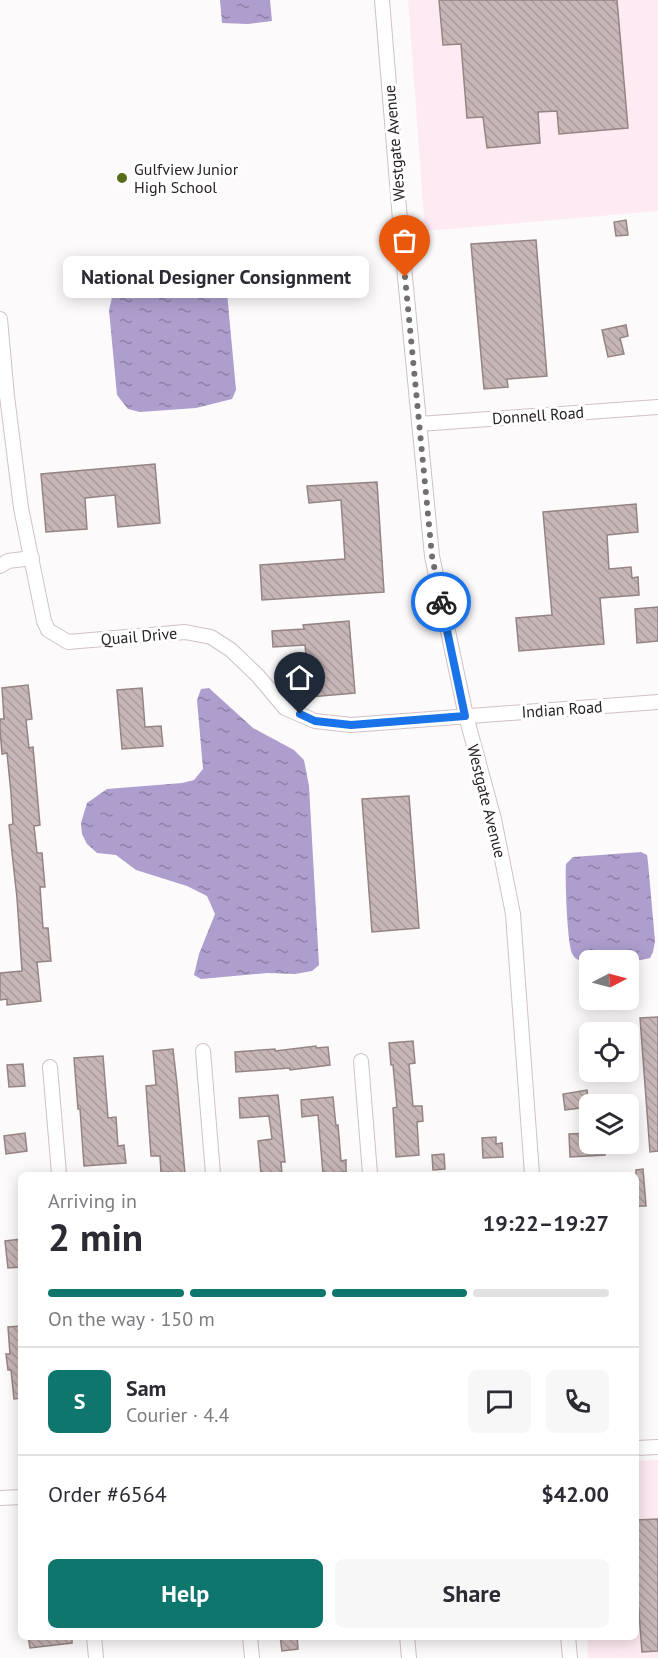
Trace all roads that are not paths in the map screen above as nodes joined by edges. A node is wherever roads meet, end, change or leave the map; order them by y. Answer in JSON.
{"nodes":[{"id":1,"x":382,"y":0,"type":"edge"},
{"id":2,"x":0,"y":318,"type":"edge"},
{"id":3,"x":658,"y":407,"type":"edge"},
{"id":4,"x":419,"y":424,"type":"junction"},
{"id":5,"x":32,"y":558,"type":"junction"},
{"id":6,"x":0,"y":566,"type":"edge"},
{"id":7,"x":658,"y":702,"type":"edge"},
{"id":8,"x":465,"y":716,"type":"junction"},
{"id":9,"x":203,"y":1051,"type":"dead end"},
{"id":10,"x":362,"y":1061,"type":"dead end"},
{"id":11,"x":50,"y":1067,"type":"dead end"},
{"id":12,"x":59,"y":1172,"type":"edge"},
{"id":13,"x":213,"y":1172,"type":"edge"},
{"id":14,"x":370,"y":1172,"type":"edge"},
{"id":15,"x":532,"y":1172,"type":"edge"},
{"id":16,"x":658,"y":1447,"type":"edge"},
{"id":17,"x":639,"y":1448,"type":"edge"},
{"id":18,"x":18,"y":1497,"type":"edge"},
{"id":19,"x":0,"y":1498,"type":"edge"},
{"id":20,"x":94,"y":1640,"type":"edge"},
{"id":21,"x":250,"y":1640,"type":"edge"},
{"id":22,"x":407,"y":1640,"type":"edge"},
{"id":23,"x":568,"y":1640,"type":"edge"},
{"id":24,"x":96,"y":1658,"type":"edge"},
{"id":25,"x":252,"y":1658,"type":"edge"},
{"id":26,"x":409,"y":1658,"type":"edge"},
{"id":27,"x":570,"y":1658,"type":"edge"}],
"edges":[{"from":1,"to":4,"type":"street","name":"Westgate Avenue"},
{"from":2,"to":5,"type":"street"},
{"from":3,"to":4,"type":"street","name":"Donnell Road"},
{"from":4,"to":8,"type":"street","name":"Westgate Avenue"},
{"from":5,"to":6,"type":"street"},
{"from":5,"to":8,"type":"street","name":"Quail Drive"},
{"from":7,"to":8,"type":"street","name":"Indian Road"},
{"from":8,"to":15,"type":"street","name":"Westgate Avenue"},
{"from":9,"to":13,"type":"street"},
{"from":10,"to":14,"type":"street"},
{"from":11,"to":12,"type":"street"},
{"from":16,"to":17,"type":"street"},
{"from":18,"to":19,"type":"street"},
{"from":20,"to":24,"type":"street"},
{"from":21,"to":25,"type":"street"},
{"from":22,"to":26,"type":"street"},
{"from":23,"to":27,"type":"street"}]}
